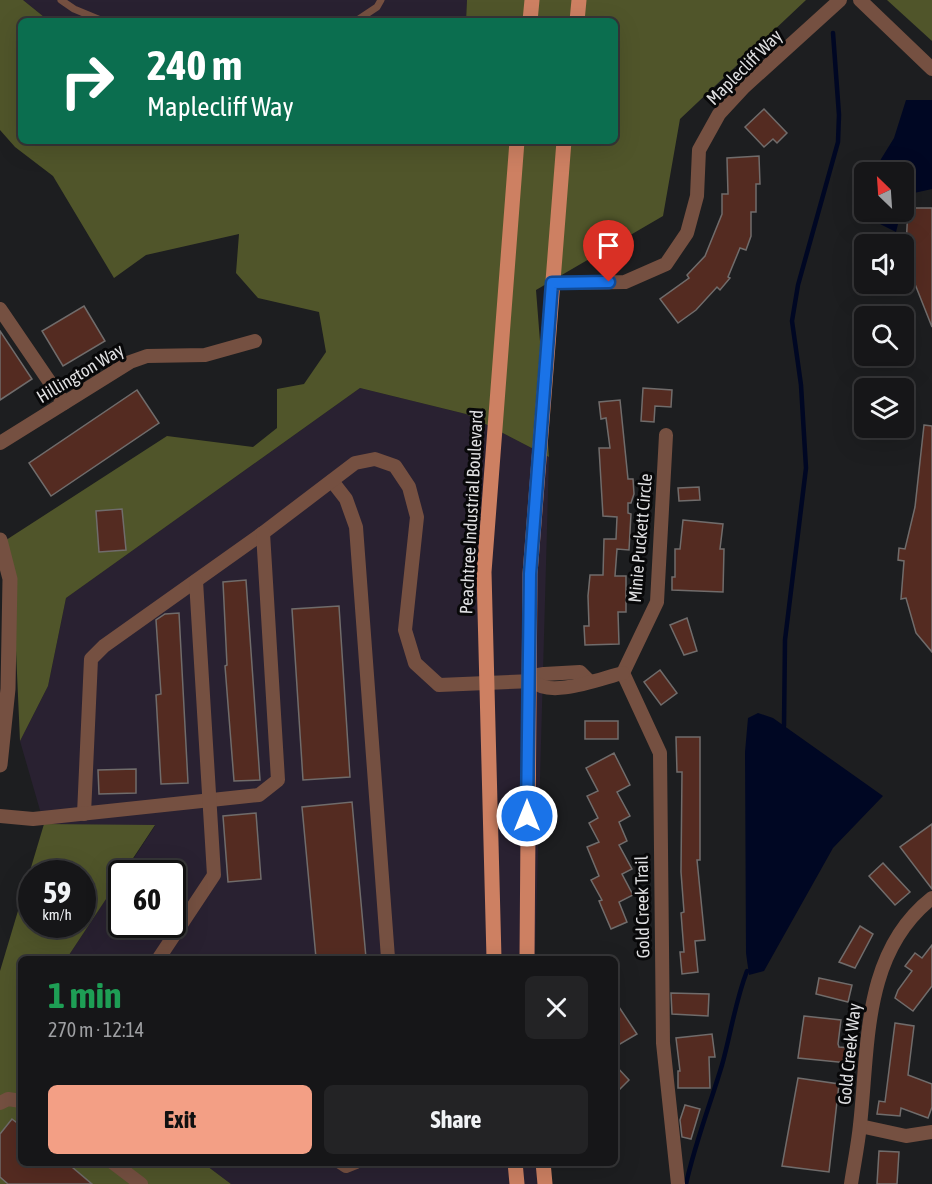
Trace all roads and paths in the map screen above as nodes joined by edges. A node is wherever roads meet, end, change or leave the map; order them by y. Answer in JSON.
{"nodes":[{"id":1,"x":61,"y":0,"type":"edge"},
{"id":2,"x":381,"y":0,"type":"edge"},
{"id":3,"x":532,"y":0,"type":"edge"},
{"id":4,"x":579,"y":0,"type":"edge"},
{"id":5,"x":840,"y":0,"type":"edge"},
{"id":6,"x":860,"y":0,"type":"edge"},
{"id":7,"x":96,"y":18,"type":"edge"},
{"id":8,"x":360,"y":18,"type":"edge"},
{"id":9,"x":530,"y":18,"type":"edge"},
{"id":10,"x":577,"y":18,"type":"edge"},
{"id":11,"x":932,"y":69,"type":"edge"},
{"id":12,"x":517,"y":144,"type":"edge"},
{"id":13,"x":564,"y":144,"type":"edge"},
{"id":14,"x":552,"y":283,"type":"junction"},
{"id":15,"x":0,"y":309,"type":"edge"},
{"id":16,"x":255,"y":341,"type":"dead end"},
{"id":17,"x":64,"y":403,"type":"junction"},
{"id":18,"x":666,"y":435,"type":"dead end"},
{"id":19,"x":0,"y":443,"type":"edge"},
{"id":20,"x":332,"y":481,"type":"junction"},
{"id":21,"x":263,"y":533,"type":"junction"},
{"id":22,"x":0,"y":540,"type":"edge"},
{"id":23,"x":196,"y":581,"type":"junction"},
{"id":24,"x":623,"y":673,"type":"junction"},
{"id":25,"x":531,"y":681,"type":"junction"},
{"id":26,"x":485,"y":683,"type":"junction"},
{"id":27,"x":0,"y":758,"type":"edge"},
{"id":28,"x":210,"y":800,"type":"junction"},
{"id":29,"x":84,"y":814,"type":"junction"},
{"id":30,"x":0,"y":816,"type":"edge"},
{"id":31,"x":932,"y":898,"type":"edge"},
{"id":32,"x":160,"y":956,"type":"edge"},
{"id":33,"x":388,"y":956,"type":"edge"},
{"id":34,"x":494,"y":956,"type":"edge"},
{"id":35,"x":527,"y":956,"type":"edge"},
{"id":36,"x":18,"y":1101,"type":"edge"},
{"id":37,"x":0,"y":1103,"type":"edge"},
{"id":38,"x":860,"y":1126,"type":"junction"},
{"id":39,"x":932,"y":1132,"type":"edge"},
{"id":40,"x":117,"y":1166,"type":"edge"},
{"id":41,"x":515,"y":1166,"type":"edge"},
{"id":42,"x":543,"y":1166,"type":"edge"},
{"id":43,"x":141,"y":1184,"type":"edge"},
{"id":44,"x":517,"y":1184,"type":"edge"},
{"id":45,"x":545,"y":1184,"type":"edge"},
{"id":46,"x":678,"y":1184,"type":"edge"},
{"id":47,"x":851,"y":1184,"type":"edge"}],
"edges":[{"from":1,"to":7,"type":"lane"},
{"from":2,"to":8,"type":"lane"},
{"from":3,"to":9,"type":"main road"},
{"from":4,"to":10,"type":"main road"},
{"from":5,"to":14,"type":"street","name":"Maplecliff Way"},
{"from":6,"to":11,"type":"street"},
{"from":12,"to":26,"type":"main road","name":"Peachtree Industrial Boulevard"},
{"from":13,"to":14,"type":"main road"},
{"from":14,"to":25,"type":"main road"},
{"from":15,"to":17,"type":"street"},
{"from":16,"to":17,"type":"street","name":"Hillington Way"},
{"from":17,"to":19,"type":"street","name":"Hillington Way"},
{"from":18,"to":24,"type":"street","name":"Minie Puckett Circle"},
{"from":20,"to":21,"type":"street"},
{"from":20,"to":26,"type":"street"},
{"from":20,"to":33,"type":"street"},
{"from":21,"to":23,"type":"street"},
{"from":21,"to":28,"type":"street"},
{"from":22,"to":27,"type":"street"},
{"from":23,"to":28,"type":"street"},
{"from":23,"to":29,"type":"street"},
{"from":24,"to":25,"type":"street"},
{"from":24,"to":46,"type":"street","name":"Gold Creek Trail"},
{"from":25,"to":26,"type":"street"},
{"from":25,"to":35,"type":"main road"},
{"from":26,"to":34,"type":"main road","name":"Peachtree Industrial Boulevard"},
{"from":28,"to":29,"type":"street"},
{"from":28,"to":32,"type":"street"},
{"from":29,"to":30,"type":"street"},
{"from":31,"to":38,"type":"street","name":"Gold Creek Way"},
{"from":36,"to":37,"type":"street"},
{"from":38,"to":39,"type":"street","name":"Gold Creek Way"},
{"from":38,"to":47,"type":"street","name":"Gold Creek Way"},
{"from":40,"to":43,"type":"street"},
{"from":41,"to":44,"type":"main road"},
{"from":42,"to":45,"type":"main road"}]}
